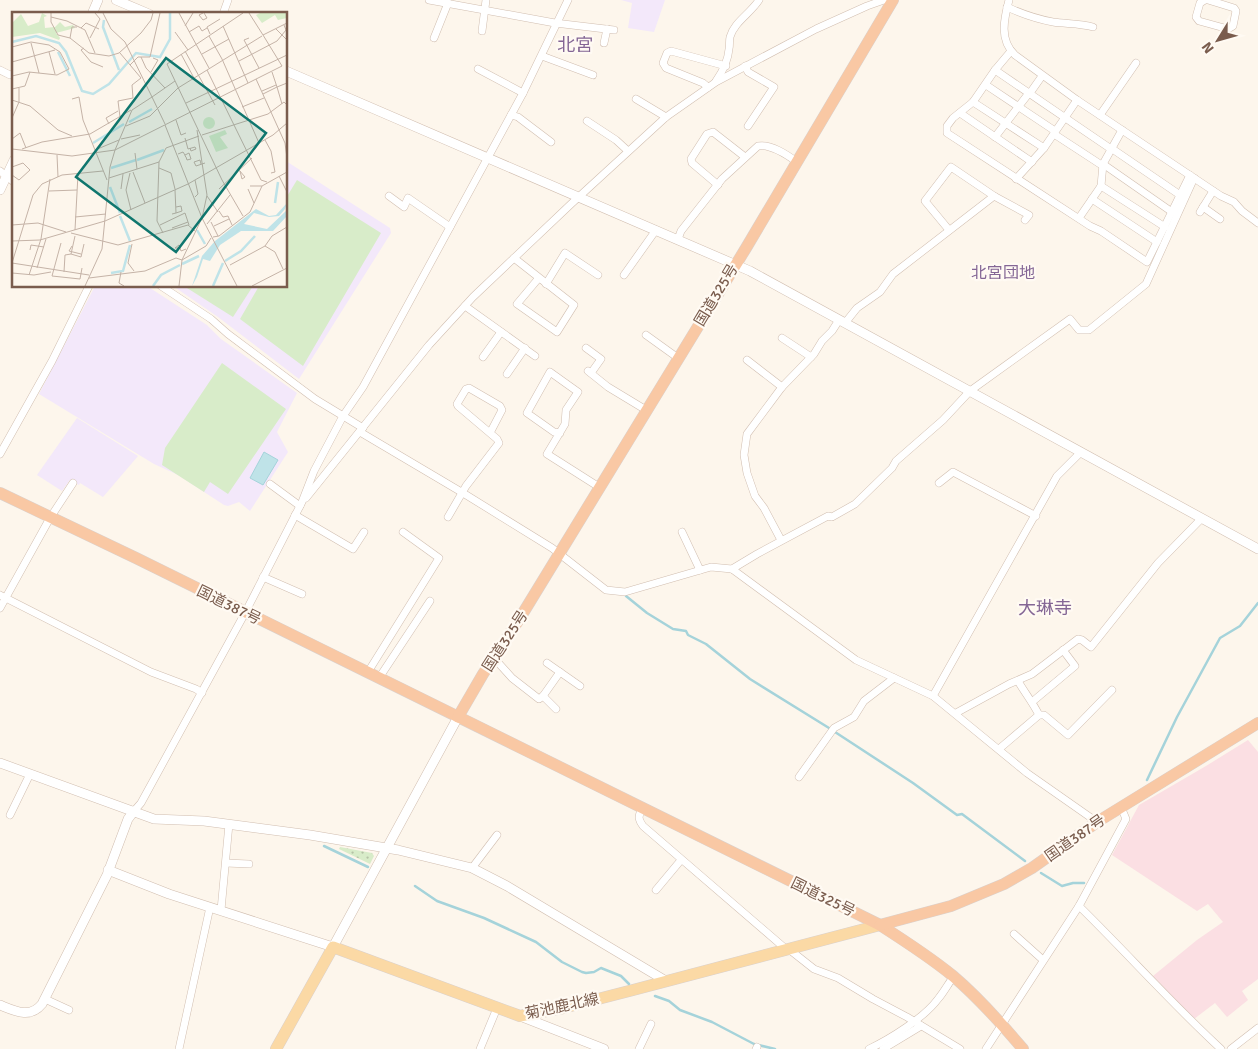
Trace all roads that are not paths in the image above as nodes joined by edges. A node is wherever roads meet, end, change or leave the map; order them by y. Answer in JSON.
{"nodes":[{"id":1,"x":98,"y":0,"type":"edge"},
{"id":2,"x":116,"y":0,"type":"edge"},
{"id":3,"x":228,"y":0,"type":"edge"},
{"id":4,"x":429,"y":0,"type":"edge"},
{"id":5,"x":486,"y":0,"type":"edge"},
{"id":6,"x":568,"y":0,"type":"edge"},
{"id":7,"x":759,"y":0,"type":"edge"},
{"id":8,"x":884,"y":0,"type":"edge"},
{"id":9,"x":893,"y":0,"type":"edge"},
{"id":10,"x":1209,"y":0,"type":"edge"},
{"id":11,"x":444,"y":2,"type":"edge"},
{"id":12,"x":1008,"y":4,"type":"edge"},
{"id":13,"x":485,"y":10,"type":"junction"},
{"id":14,"x":93,"y":12,"type":"edge"},
{"id":15,"x":144,"y":12,"type":"edge"},
{"id":16,"x":224,"y":12,"type":"edge"},
{"id":17,"x":555,"y":23,"type":"junction"},
{"id":18,"x":1093,"y":27,"type":"dead end"},
{"id":19,"x":482,"y":30,"type":"dead end"},
{"id":20,"x":434,"y":38,"type":"dead end"},
{"id":21,"x":604,"y":43,"type":"dead end"},
{"id":22,"x":1011,"y":51,"type":"junction"},
{"id":23,"x":542,"y":56,"type":"junction"},
{"id":24,"x":1136,"y":63,"type":"dead end"},
{"id":25,"x":726,"y":66,"type":"junction"},
{"id":26,"x":745,"y":66,"type":"junction"},
{"id":27,"x":478,"y":69,"type":"dead end"},
{"id":28,"x":0,"y":70,"type":"edge"},
{"id":29,"x":995,"y":70,"type":"junction"},
{"id":30,"x":288,"y":72,"type":"edge"},
{"id":31,"x":12,"y":74,"type":"edge"},
{"id":32,"x":593,"y":76,"type":"dead end"},
{"id":33,"x":1042,"y":76,"type":"junction"},
{"id":34,"x":716,"y":82,"type":"junction"},
{"id":35,"x":986,"y":85,"type":"junction"},
{"id":36,"x":708,"y":88,"type":"junction"},
{"id":37,"x":523,"y":93,"type":"junction"},
{"id":38,"x":1029,"y":93,"type":"junction"},
{"id":39,"x":636,"y":99,"type":"dead end"},
{"id":40,"x":1077,"y":100,"type":"junction"},
{"id":41,"x":973,"y":102,"type":"junction"},
{"id":42,"x":1019,"y":107,"type":"junction"},
{"id":43,"x":960,"y":113,"type":"junction"},
{"id":44,"x":511,"y":115,"type":"junction"},
{"id":45,"x":1100,"y":115,"type":"junction"},
{"id":46,"x":666,"y":117,"type":"junction"},
{"id":47,"x":1064,"y":117,"type":"junction"},
{"id":48,"x":588,"y":121,"type":"dead end"},
{"id":49,"x":1005,"y":123,"type":"junction"},
{"id":50,"x":748,"y":126,"type":"dead end"},
{"id":51,"x":1122,"y":130,"type":"junction"},
{"id":52,"x":1054,"y":133,"type":"junction"},
{"id":53,"x":995,"y":137,"type":"junction"},
{"id":54,"x":551,"y":142,"type":"dead end"},
{"id":55,"x":1044,"y":148,"type":"junction"},
{"id":56,"x":1111,"y":149,"type":"junction"},
{"id":57,"x":628,"y":151,"type":"junction"},
{"id":58,"x":745,"y":157,"type":"junction"},
{"id":59,"x":487,"y":158,"type":"junction"},
{"id":60,"x":797,"y":162,"type":"junction"},
{"id":61,"x":1032,"y":162,"type":"junction"},
{"id":62,"x":12,"y":165,"type":"edge"},
{"id":63,"x":1103,"y":165,"type":"junction"},
{"id":64,"x":1192,"y":176,"type":"junction"},
{"id":65,"x":7,"y":177,"type":"edge"},
{"id":66,"x":1016,"y":179,"type":"junction"},
{"id":67,"x":718,"y":185,"type":"junction"},
{"id":68,"x":1101,"y":186,"type":"junction"},
{"id":69,"x":0,"y":190,"type":"edge"},
{"id":70,"x":1213,"y":191,"type":"junction"},
{"id":71,"x":1180,"y":195,"type":"junction"},
{"id":72,"x":389,"y":196,"type":"dead end"},
{"id":73,"x":994,"y":196,"type":"junction"},
{"id":74,"x":580,"y":197,"type":"junction"},
{"id":75,"x":1092,"y":199,"type":"junction"},
{"id":76,"x":1172,"y":212,"type":"junction"},
{"id":77,"x":1029,"y":215,"type":"dead end"},
{"id":78,"x":1079,"y":218,"type":"junction"},
{"id":79,"x":1220,"y":218,"type":"dead end"},
{"id":80,"x":1258,"y":223,"type":"edge"},
{"id":81,"x":450,"y":227,"type":"junction"},
{"id":82,"x":1165,"y":227,"type":"junction"},
{"id":83,"x":656,"y":230,"type":"junction"},
{"id":84,"x":950,"y":230,"type":"junction"},
{"id":85,"x":678,"y":239,"type":"junction"},
{"id":86,"x":1157,"y":242,"type":"junction"},
{"id":87,"x":514,"y":258,"type":"junction"},
{"id":88,"x":735,"y":264,"type":"junction"},
{"id":89,"x":598,"y":275,"type":"dead end"},
{"id":90,"x":624,"y":275,"type":"dead end"},
{"id":91,"x":538,"y":279,"type":"junction"},
{"id":92,"x":546,"y":284,"type":"junction"},
{"id":93,"x":88,"y":288,"type":"edge"},
{"id":94,"x":164,"y":288,"type":"edge"},
{"id":95,"x":465,"y":306,"type":"junction"},
{"id":96,"x":842,"y":321,"type":"junction"},
{"id":97,"x":501,"y":332,"type":"junction"},
{"id":98,"x":646,"y":335,"type":"dead end"},
{"id":99,"x":782,"y":338,"type":"dead end"},
{"id":100,"x":525,"y":348,"type":"junction"},
{"id":101,"x":586,"y":348,"type":"dead end"},
{"id":102,"x":535,"y":356,"type":"dead end"},
{"id":103,"x":483,"y":357,"type":"dead end"},
{"id":104,"x":810,"y":357,"type":"junction"},
{"id":105,"x":678,"y":358,"type":"junction"},
{"id":106,"x":747,"y":360,"type":"dead end"},
{"id":107,"x":507,"y":374,"type":"dead end"},
{"id":108,"x":782,"y":387,"type":"junction"},
{"id":109,"x":970,"y":391,"type":"junction"},
{"id":110,"x":646,"y":410,"type":"junction"},
{"id":111,"x":343,"y":416,"type":"junction"},
{"id":112,"x":361,"y":430,"type":"junction"},
{"id":113,"x":490,"y":433,"type":"junction"},
{"id":114,"x":560,"y":433,"type":"junction"},
{"id":115,"x":1081,"y":452,"type":"junction"},
{"id":116,"x":0,"y":454,"type":"edge"},
{"id":117,"x":73,"y":483,"type":"dead end"},
{"id":118,"x":939,"y":483,"type":"dead end"},
{"id":119,"x":270,"y":484,"type":"dead end"},
{"id":120,"x":599,"y":487,"type":"junction"},
{"id":121,"x":462,"y":492,"type":"junction"},
{"id":122,"x":0,"y":493,"type":"edge"},
{"id":123,"x":301,"y":504,"type":"junction"},
{"id":124,"x":295,"y":516,"type":"junction"},
{"id":125,"x":1036,"y":516,"type":"junction"},
{"id":126,"x":448,"y":517,"type":"dead end"},
{"id":127,"x":50,"y":518,"type":"junction"},
{"id":128,"x":1202,"y":518,"type":"junction"},
{"id":129,"x":364,"y":532,"type":"dead end"},
{"id":130,"x":403,"y":532,"type":"dead end"},
{"id":131,"x":682,"y":532,"type":"dead end"},
{"id":132,"x":781,"y":540,"type":"junction"},
{"id":133,"x":1258,"y":549,"type":"edge"},
{"id":134,"x":559,"y":553,"type":"junction"},
{"id":135,"x":732,"y":569,"type":"junction"},
{"id":136,"x":700,"y":570,"type":"junction"},
{"id":137,"x":263,"y":577,"type":"junction"},
{"id":138,"x":302,"y":594,"type":"dead end"},
{"id":139,"x":2,"y":596,"type":"edge"},
{"id":140,"x":430,"y":601,"type":"dead end"},
{"id":141,"x":0,"y":608,"type":"edge"},
{"id":142,"x":245,"y":613,"type":"junction"},
{"id":143,"x":1063,"y":650,"type":"junction"},
{"id":144,"x":494,"y":658,"type":"junction"},
{"id":145,"x":547,"y":663,"type":"dead end"},
{"id":146,"x":368,"y":672,"type":"junction"},
{"id":147,"x":560,"y":672,"type":"junction"},
{"id":148,"x":379,"y":678,"type":"junction"},
{"id":149,"x":894,"y":678,"type":"junction"},
{"id":150,"x":1018,"y":681,"type":"junction"},
{"id":151,"x":580,"y":686,"type":"dead end"},
{"id":152,"x":1112,"y":690,"type":"dead end"},
{"id":153,"x":202,"y":693,"type":"junction"},
{"id":154,"x":543,"y":696,"type":"junction"},
{"id":155,"x":933,"y":696,"type":"junction"},
{"id":156,"x":1032,"y":702,"type":"junction"},
{"id":157,"x":556,"y":709,"type":"dead end"},
{"id":158,"x":956,"y":713,"type":"junction"},
{"id":159,"x":1039,"y":715,"type":"junction"},
{"id":160,"x":458,"y":717,"type":"junction"},
{"id":161,"x":1258,"y":723,"type":"edge"},
{"id":162,"x":999,"y":749,"type":"junction"},
{"id":163,"x":0,"y":763,"type":"edge"},
{"id":164,"x":30,"y":774,"type":"junction"},
{"id":165,"x":798,"y":777,"type":"dead end"},
{"id":166,"x":1121,"y":807,"type":"junction"},
{"id":167,"x":642,"y":808,"type":"junction"},
{"id":168,"x":134,"y":811,"type":"junction"},
{"id":169,"x":10,"y":815,"type":"dead end"},
{"id":170,"x":1096,"y":822,"type":"junction"},
{"id":171,"x":229,"y":824,"type":"junction"},
{"id":172,"x":497,"y":835,"type":"dead end"},
{"id":173,"x":387,"y":849,"type":"junction"},
{"id":174,"x":681,"y":860,"type":"junction"},
{"id":175,"x":226,"y":863,"type":"junction"},
{"id":176,"x":249,"y":864,"type":"dead end"},
{"id":177,"x":472,"y":868,"type":"junction"},
{"id":178,"x":108,"y":870,"type":"junction"},
{"id":179,"x":656,"y":890,"type":"dead end"},
{"id":180,"x":1079,"y":906,"type":"junction"},
{"id":181,"x":210,"y":907,"type":"junction"},
{"id":182,"x":221,"y":910,"type":"junction"},
{"id":183,"x":880,"y":925,"type":"junction"},
{"id":184,"x":1014,"y":934,"type":"dead end"},
{"id":185,"x":334,"y":947,"type":"junction"},
{"id":186,"x":788,"y":950,"type":"junction"},
{"id":187,"x":1043,"y":960,"type":"junction"},
{"id":188,"x":954,"y":976,"type":"junction"},
{"id":189,"x":666,"y":981,"type":"junction"},
{"id":190,"x":45,"y":999,"type":"junction"},
{"id":191,"x":0,"y":1005,"type":"edge"},
{"id":192,"x":497,"y":1008,"type":"junction"},
{"id":193,"x":70,"y":1010,"type":"dead end"},
{"id":194,"x":520,"y":1016,"type":"junction"},
{"id":195,"x":914,"y":1021,"type":"junction"},
{"id":196,"x":651,"y":1024,"type":"dead end"},
{"id":197,"x":1002,"y":1024,"type":"junction"},
{"id":198,"x":921,"y":1026,"type":"junction"},
{"id":199,"x":1258,"y":1028,"type":"edge"},
{"id":200,"x":179,"y":1049,"type":"edge"},
{"id":201,"x":276,"y":1049,"type":"edge"},
{"id":202,"x":480,"y":1049,"type":"edge"},
{"id":203,"x":604,"y":1049,"type":"edge"},
{"id":204,"x":639,"y":1049,"type":"edge"},
{"id":205,"x":869,"y":1049,"type":"edge"},
{"id":206,"x":883,"y":1049,"type":"edge"},
{"id":207,"x":960,"y":1049,"type":"edge"},
{"id":208,"x":986,"y":1049,"type":"edge"},
{"id":209,"x":1023,"y":1049,"type":"edge"},
{"id":210,"x":1221,"y":1049,"type":"edge"},
{"id":211,"x":1231,"y":1049,"type":"edge"}],
"edges":[{"from":1,"to":14,"type":"street"},
{"from":2,"to":15,"type":"street"},
{"from":3,"to":16,"type":"street"},
{"from":4,"to":11,"type":"street"},
{"from":5,"to":13,"type":"street"},
{"from":6,"to":17,"type":"street"},
{"from":7,"to":25,"type":"street"},
{"from":8,"to":26,"type":"street"},
{"from":9,"to":60,"type":"highway","name":"国道325号"},
{"from":10,"to":10,"type":"street"},
{"from":11,"to":13,"type":"street"},
{"from":11,"to":20,"type":"street"},
{"from":12,"to":18,"type":"street"},
{"from":12,"to":22,"type":"street"},
{"from":13,"to":17,"type":"street"},
{"from":13,"to":19,"type":"street"},
{"from":17,"to":21,"type":"street"},
{"from":17,"to":23,"type":"street"},
{"from":22,"to":29,"type":"street"},
{"from":22,"to":33,"type":"street"},
{"from":23,"to":32,"type":"street"},
{"from":23,"to":37,"type":"street"},
{"from":24,"to":45,"type":"street"},
{"from":25,"to":34,"type":"street"},
{"from":25,"to":36,"type":"street"},
{"from":26,"to":34,"type":"street"},
{"from":26,"to":50,"type":"street"},
{"from":27,"to":37,"type":"street"},
{"from":28,"to":31,"type":"street"},
{"from":29,"to":35,"type":"street"},
{"from":29,"to":38,"type":"street"},
{"from":30,"to":59,"type":"street"},
{"from":33,"to":38,"type":"street"},
{"from":33,"to":40,"type":"street"},
{"from":34,"to":36,"type":"street"},
{"from":35,"to":41,"type":"street"},
{"from":35,"to":42,"type":"street"},
{"from":36,"to":46,"type":"street"},
{"from":37,"to":44,"type":"street"},
{"from":38,"to":42,"type":"street"},
{"from":38,"to":47,"type":"street"},
{"from":39,"to":46,"type":"street"},
{"from":40,"to":45,"type":"street"},
{"from":40,"to":47,"type":"street"},
{"from":41,"to":43,"type":"street"},
{"from":41,"to":49,"type":"street"},
{"from":42,"to":49,"type":"street"},
{"from":42,"to":52,"type":"street"},
{"from":43,"to":53,"type":"street"},
{"from":43,"to":66,"type":"street"},
{"from":44,"to":54,"type":"street"},
{"from":44,"to":59,"type":"street"},
{"from":45,"to":51,"type":"street"},
{"from":46,"to":57,"type":"street"},
{"from":47,"to":52,"type":"street"},
{"from":47,"to":56,"type":"street"},
{"from":48,"to":57,"type":"street"},
{"from":49,"to":53,"type":"street"},
{"from":49,"to":55,"type":"street"},
{"from":51,"to":56,"type":"street"},
{"from":51,"to":64,"type":"street"},
{"from":52,"to":55,"type":"street"},
{"from":52,"to":63,"type":"street"},
{"from":53,"to":61,"type":"street"},
{"from":55,"to":61,"type":"street"},
{"from":56,"to":63,"type":"street"},
{"from":56,"to":71,"type":"street"},
{"from":57,"to":74,"type":"street"},
{"from":58,"to":60,"type":"street"},
{"from":58,"to":67,"type":"street"},
{"from":58,"to":67,"type":"street"},
{"from":59,"to":74,"type":"street"},
{"from":59,"to":81,"type":"street"},
{"from":60,"to":88,"type":"highway","name":"国道325号"},
{"from":61,"to":66,"type":"street"},
{"from":62,"to":65,"type":"street"},
{"from":63,"to":68,"type":"street"},
{"from":63,"to":76,"type":"street"},
{"from":64,"to":70,"type":"street"},
{"from":64,"to":71,"type":"street"},
{"from":64,"to":109,"type":"street"},
{"from":65,"to":69,"type":"street"},
{"from":66,"to":78,"type":"street"},
{"from":67,"to":85,"type":"street"},
{"from":68,"to":75,"type":"street"},
{"from":68,"to":82,"type":"street"},
{"from":70,"to":79,"type":"street"},
{"from":70,"to":80,"type":"street"},
{"from":71,"to":76,"type":"street"},
{"from":72,"to":81,"type":"street"},
{"from":73,"to":77,"type":"street"},
{"from":73,"to":84,"type":"street"},
{"from":73,"to":84,"type":"street"},
{"from":74,"to":83,"type":"street"},
{"from":74,"to":87,"type":"street"},
{"from":75,"to":78,"type":"street"},
{"from":75,"to":86,"type":"street"},
{"from":76,"to":82,"type":"street"},
{"from":78,"to":86,"type":"street"},
{"from":81,"to":111,"type":"street"},
{"from":82,"to":86,"type":"street"},
{"from":83,"to":85,"type":"street"},
{"from":83,"to":90,"type":"street"},
{"from":84,"to":96,"type":"street"},
{"from":85,"to":88,"type":"street"},
{"from":87,"to":91,"type":"street"},
{"from":87,"to":95,"type":"street"},
{"from":88,"to":96,"type":"street"},
{"from":88,"to":105,"type":"highway","name":"国道325号"},
{"from":89,"to":92,"type":"street"},
{"from":91,"to":92,"type":"street"},
{"from":91,"to":92,"type":"street"},
{"from":93,"to":116,"type":"street"},
{"from":94,"to":111,"type":"street"},
{"from":95,"to":97,"type":"street"},
{"from":95,"to":112,"type":"street"},
{"from":96,"to":104,"type":"street"},
{"from":96,"to":109,"type":"street"},
{"from":97,"to":100,"type":"street"},
{"from":97,"to":103,"type":"street"},
{"from":98,"to":105,"type":"street"},
{"from":99,"to":104,"type":"street"},
{"from":100,"to":102,"type":"street"},
{"from":100,"to":107,"type":"street"},
{"from":101,"to":110,"type":"street"},
{"from":104,"to":108,"type":"street"},
{"from":105,"to":110,"type":"highway","name":"国道325号"},
{"from":106,"to":108,"type":"street"},
{"from":108,"to":132,"type":"street"},
{"from":109,"to":115,"type":"street"},
{"from":109,"to":132,"type":"street"},
{"from":110,"to":120,"type":"highway","name":"国道325号"},
{"from":111,"to":112,"type":"street"},
{"from":111,"to":123,"type":"street"},
{"from":112,"to":121,"type":"street"},
{"from":112,"to":123,"type":"street"},
{"from":113,"to":113,"type":"street"},
{"from":113,"to":121,"type":"street"},
{"from":114,"to":114,"type":"street"},
{"from":114,"to":120,"type":"street"},
{"from":115,"to":125,"type":"street"},
{"from":115,"to":128,"type":"street"},
{"from":117,"to":127,"type":"street"},
{"from":118,"to":125,"type":"street"},
{"from":119,"to":123,"type":"street"},
{"from":120,"to":134,"type":"highway","name":"国道325号"},
{"from":121,"to":126,"type":"street"},
{"from":121,"to":134,"type":"street"},
{"from":122,"to":127,"type":"highway","name":"国道387号"},
{"from":123,"to":124,"type":"street"},
{"from":124,"to":129,"type":"street"},
{"from":124,"to":137,"type":"street"},
{"from":125,"to":155,"type":"street"},
{"from":127,"to":139,"type":"street"},
{"from":127,"to":142,"type":"highway","name":"国道387号"},
{"from":128,"to":133,"type":"street"},
{"from":128,"to":143,"type":"street"},
{"from":130,"to":146,"type":"street"},
{"from":131,"to":136,"type":"street"},
{"from":132,"to":135,"type":"street"},
{"from":134,"to":136,"type":"street"},
{"from":134,"to":144,"type":"highway","name":"国道325号"},
{"from":135,"to":136,"type":"street"},
{"from":135,"to":149,"type":"street"},
{"from":137,"to":138,"type":"street"},
{"from":137,"to":142,"type":"street"},
{"from":139,"to":141,"type":"street"},
{"from":139,"to":153,"type":"street"},
{"from":140,"to":148,"type":"street"},
{"from":142,"to":146,"type":"highway","name":"国道387号"},
{"from":142,"to":153,"type":"street"},
{"from":143,"to":150,"type":"street"},
{"from":143,"to":156,"type":"street"},
{"from":144,"to":154,"type":"street"},
{"from":144,"to":160,"type":"highway","name":"国道325号"},
{"from":145,"to":147,"type":"street"},
{"from":146,"to":148,"type":"highway","name":"国道387号"},
{"from":147,"to":151,"type":"street"},
{"from":147,"to":154,"type":"street"},
{"from":148,"to":160,"type":"highway","name":"国道387号"},
{"from":149,"to":155,"type":"street"},
{"from":149,"to":165,"type":"street"},
{"from":150,"to":156,"type":"street"},
{"from":150,"to":158,"type":"street"},
{"from":152,"to":159,"type":"street"},
{"from":153,"to":168,"type":"street"},
{"from":154,"to":157,"type":"street"},
{"from":155,"to":158,"type":"street"},
{"from":156,"to":159,"type":"street"},
{"from":158,"to":162,"type":"street"},
{"from":159,"to":162,"type":"street"},
{"from":160,"to":167,"type":"highway","name":"国道325号"},
{"from":160,"to":173,"type":"street"},
{"from":161,"to":166,"type":"highway","name":"国道387号"},
{"from":162,"to":170,"type":"street"},
{"from":163,"to":164,"type":"street"},
{"from":164,"to":168,"type":"street"},
{"from":164,"to":169,"type":"street"},
{"from":166,"to":170,"type":"highway","name":"国道387号"},
{"from":166,"to":180,"type":"street"},
{"from":167,"to":174,"type":"street"},
{"from":167,"to":183,"type":"highway","name":"国道325号"},
{"from":168,"to":171,"type":"street"},
{"from":168,"to":178,"type":"street"},
{"from":170,"to":183,"type":"highway","name":"国道387号"},
{"from":171,"to":173,"type":"street"},
{"from":171,"to":175,"type":"street"},
{"from":172,"to":177,"type":"street"},
{"from":173,"to":177,"type":"street"},
{"from":173,"to":185,"type":"street"},
{"from":174,"to":179,"type":"street"},
{"from":174,"to":186,"type":"street"},
{"from":175,"to":176,"type":"street"},
{"from":175,"to":182,"type":"street"},
{"from":177,"to":189,"type":"street"},
{"from":178,"to":181,"type":"street"},
{"from":178,"to":190,"type":"street"},
{"from":180,"to":187,"type":"street"},
{"from":180,"to":210,"type":"street"},
{"from":181,"to":182,"type":"street"},
{"from":181,"to":200,"type":"street"},
{"from":182,"to":185,"type":"street"},
{"from":183,"to":186,"type":"main road","name":"菊池鹿北線"},
{"from":183,"to":188,"type":"highway","name":"国道325号"},
{"from":184,"to":187,"type":"street"},
{"from":185,"to":192,"type":"main road","name":"菊池鹿北線"},
{"from":185,"to":201,"type":"main road"},
{"from":186,"to":189,"type":"main road","name":"菊池鹿北線"},
{"from":186,"to":195,"type":"street"},
{"from":187,"to":197,"type":"street"},
{"from":188,"to":195,"type":"street"},
{"from":188,"to":197,"type":"highway","name":"国道325号"},
{"from":189,"to":194,"type":"main road","name":"菊池鹿北線"},
{"from":190,"to":191,"type":"street"},
{"from":190,"to":193,"type":"street"},
{"from":192,"to":194,"type":"main road","name":"菊池鹿北線"},
{"from":192,"to":202,"type":"street"},
{"from":194,"to":203,"type":"street"},
{"from":195,"to":198,"type":"street"},
{"from":195,"to":205,"type":"street"},
{"from":196,"to":204,"type":"street"},
{"from":197,"to":208,"type":"street"},
{"from":197,"to":209,"type":"highway","name":"国道325号"},
{"from":198,"to":206,"type":"street"},
{"from":198,"to":207,"type":"street"},
{"from":199,"to":211,"type":"street"}]}
